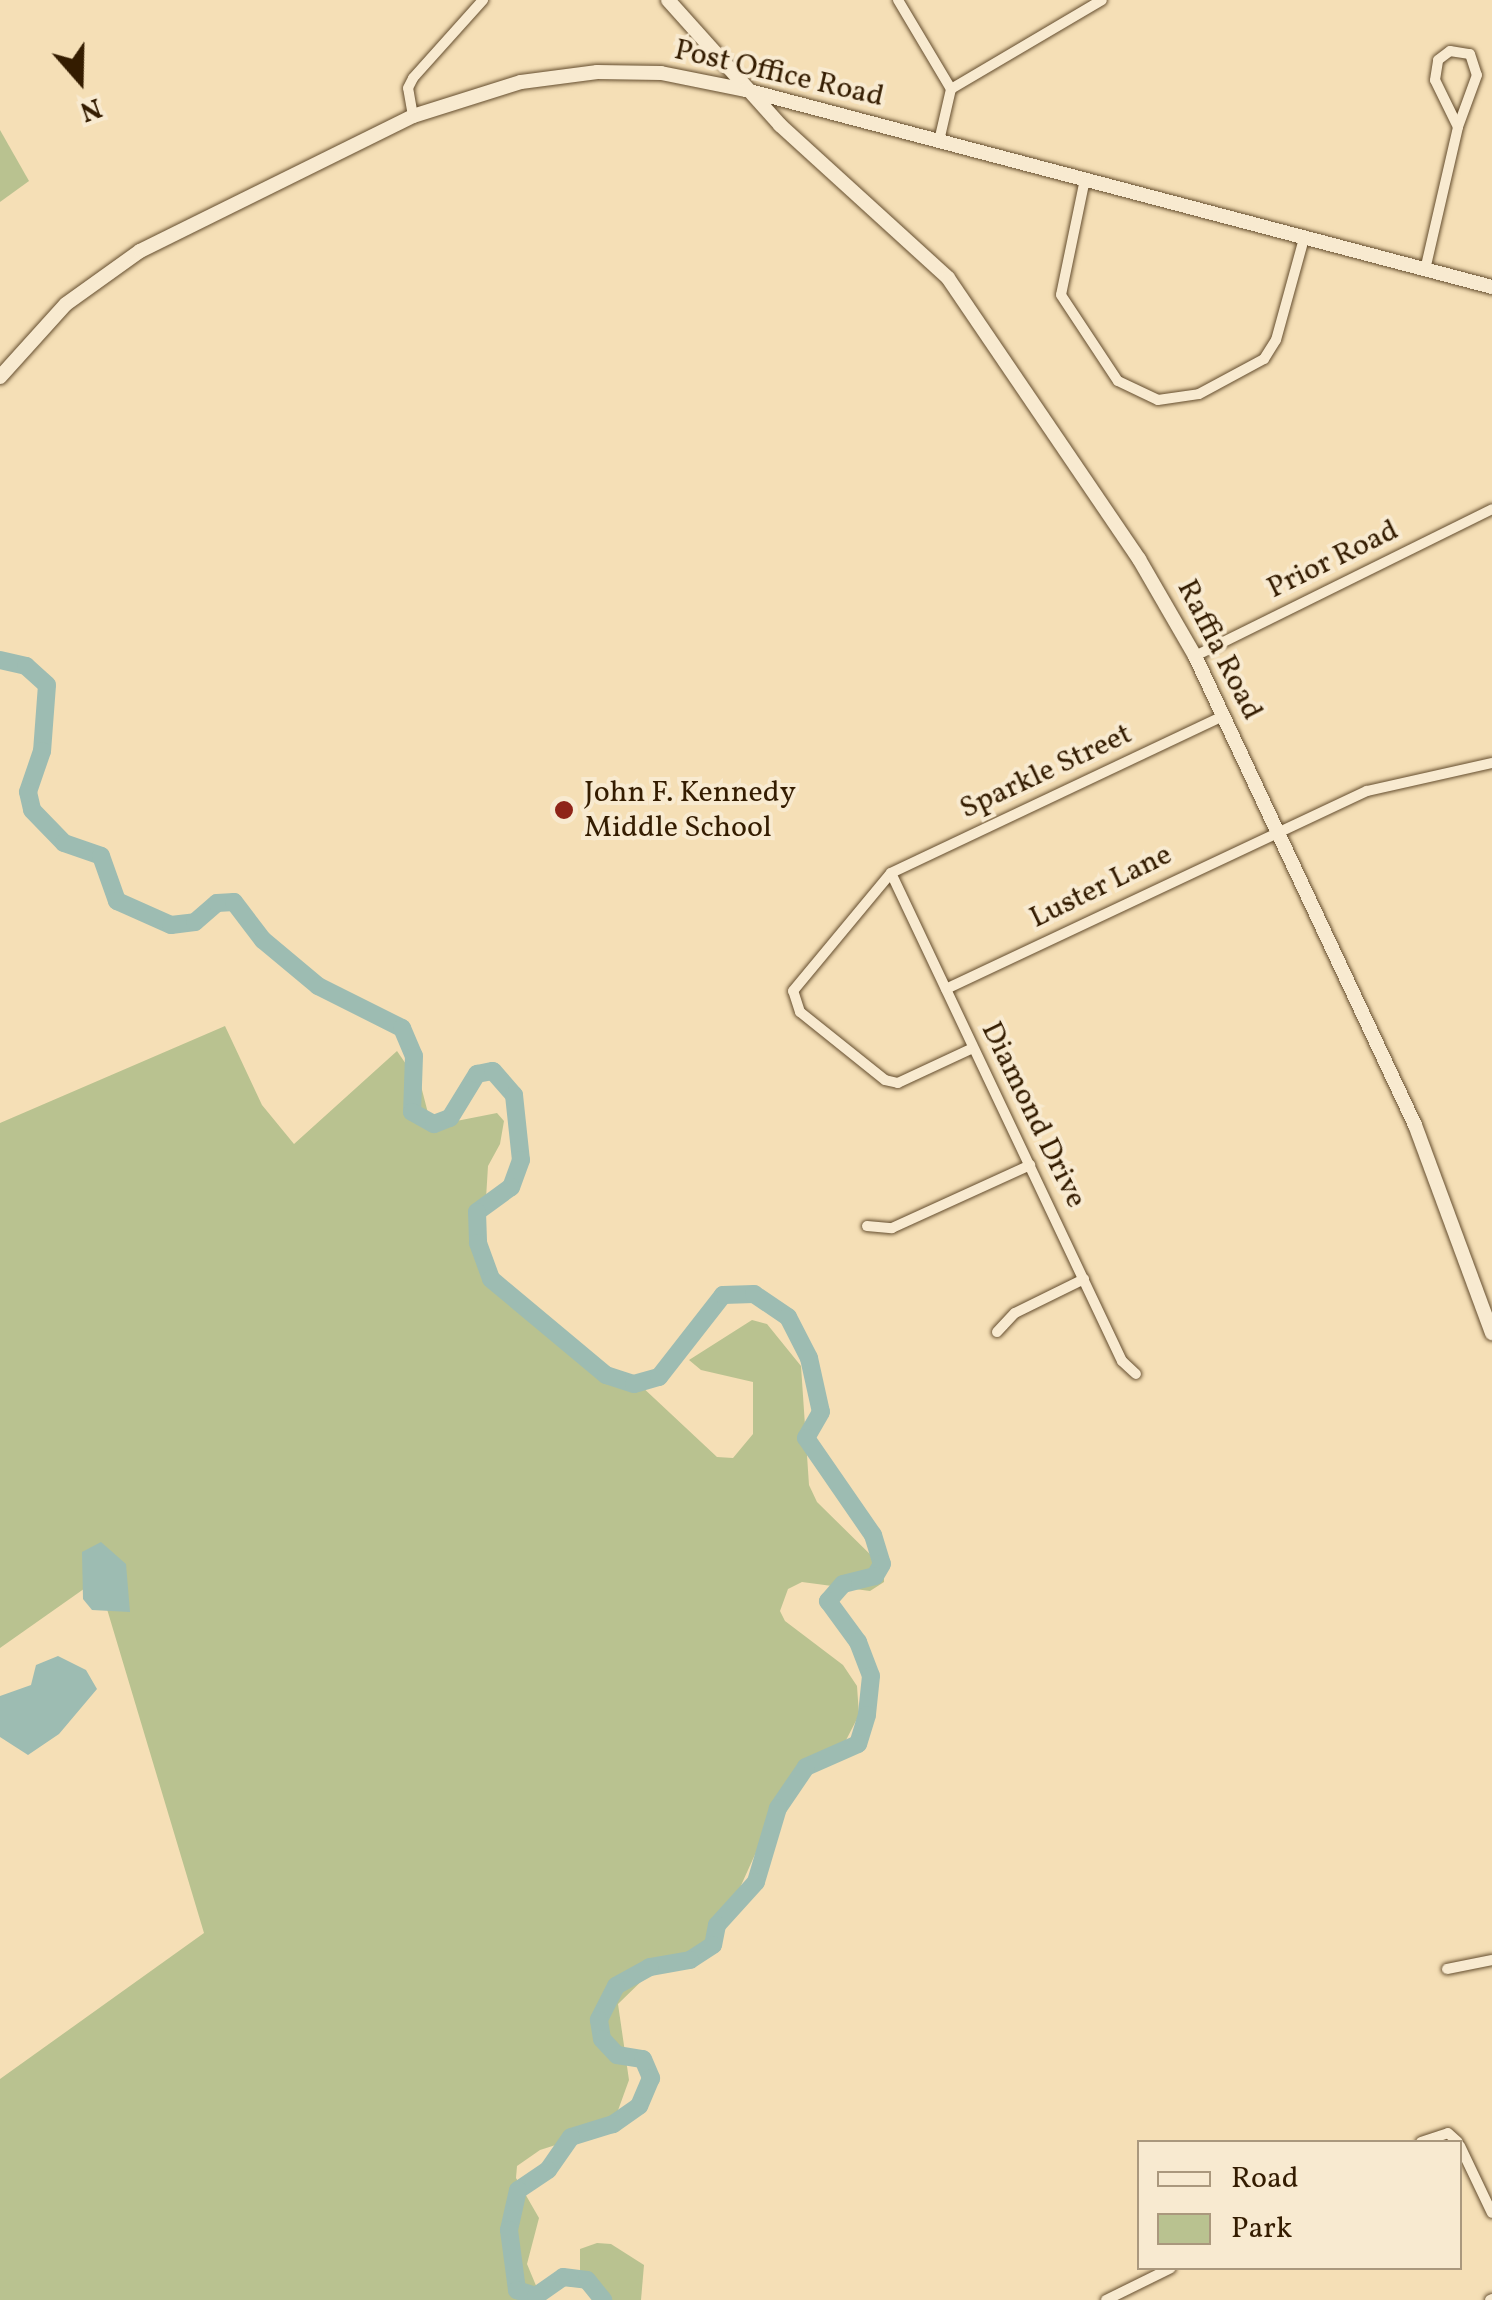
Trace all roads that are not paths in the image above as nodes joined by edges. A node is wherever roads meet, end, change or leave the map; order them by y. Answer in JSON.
{"nodes":[{"id":1,"x":483,"y":0,"type":"edge"},
{"id":2,"x":668,"y":0,"type":"edge"},
{"id":3,"x":898,"y":0,"type":"edge"},
{"id":4,"x":1102,"y":0,"type":"edge"},
{"id":5,"x":951,"y":89,"type":"junction"},
{"id":6,"x":746,"y":90,"type":"junction"},
{"id":7,"x":413,"y":116,"type":"junction"},
{"id":8,"x":1458,"y":127,"type":"junction"},
{"id":9,"x":939,"y":141,"type":"junction"},
{"id":10,"x":1085,"y":180,"type":"junction"},
{"id":11,"x":1304,"y":238,"type":"junction"},
{"id":12,"x":1425,"y":270,"type":"junction"},
{"id":13,"x":1492,"y":287,"type":"edge"},
{"id":14,"x":0,"y":377,"type":"edge"},
{"id":15,"x":1492,"y":508,"type":"edge"},
{"id":16,"x":1195,"y":656,"type":"junction"},
{"id":17,"x":1223,"y":716,"type":"junction"},
{"id":18,"x":1492,"y":763,"type":"edge"},
{"id":19,"x":1278,"y":830,"type":"junction"},
{"id":20,"x":891,"y":873,"type":"junction"},
{"id":21,"x":946,"y":989,"type":"junction"},
{"id":22,"x":973,"y":1048,"type":"junction"},
{"id":23,"x":1030,"y":1164,"type":"junction"},
{"id":24,"x":868,"y":1226,"type":"dead end"},
{"id":25,"x":1084,"y":1280,"type":"junction"},
{"id":26,"x":997,"y":1332,"type":"dead end"},
{"id":27,"x":1492,"y":1334,"type":"edge"},
{"id":28,"x":1136,"y":1374,"type":"dead end"},
{"id":29,"x":1492,"y":1960,"type":"edge"},
{"id":30,"x":1447,"y":1969,"type":"dead end"},
{"id":31,"x":1427,"y":2140,"type":"edge"},
{"id":32,"x":1455,"y":2140,"type":"edge"},
{"id":33,"x":1462,"y":2150,"type":"edge"},
{"id":34,"x":1492,"y":2213,"type":"edge"},
{"id":35,"x":1168,"y":2270,"type":"edge"},
{"id":36,"x":1106,"y":2300,"type":"edge"}],
"edges":[{"from":1,"to":7,"type":"street"},
{"from":2,"to":6,"type":"street","name":"Raffia Road"},
{"from":3,"to":5,"type":"street"},
{"from":4,"to":5,"type":"street"},
{"from":5,"to":9,"type":"street"},
{"from":6,"to":7,"type":"street","name":"Post Office Road"},
{"from":6,"to":9,"type":"street","name":"Post Office Road"},
{"from":6,"to":16,"type":"street","name":"Raffia Road"},
{"from":7,"to":14,"type":"street","name":"Post Office Road"},
{"from":8,"to":8,"type":"street"},
{"from":8,"to":12,"type":"street"},
{"from":9,"to":10,"type":"street","name":"Post Office Road"},
{"from":10,"to":11,"type":"street","name":"Post Office Road"},
{"from":10,"to":11,"type":"street"},
{"from":11,"to":12,"type":"street","name":"Post Office Road"},
{"from":12,"to":13,"type":"street","name":"Post Office Road"},
{"from":15,"to":16,"type":"street","name":"Prior Road"},
{"from":16,"to":17,"type":"street","name":"Raffia Road"},
{"from":17,"to":19,"type":"street","name":"Raffia Road"},
{"from":17,"to":20,"type":"street","name":"Sparkle Street"},
{"from":18,"to":19,"type":"street","name":"Luster Lane"},
{"from":19,"to":21,"type":"street","name":"Luster Lane"},
{"from":19,"to":27,"type":"street","name":"Raffia Road"},
{"from":20,"to":21,"type":"street","name":"Diamond Drive"},
{"from":20,"to":22,"type":"street"},
{"from":21,"to":22,"type":"street","name":"Diamond Drive"},
{"from":22,"to":23,"type":"street","name":"Diamond Drive"},
{"from":23,"to":24,"type":"street"},
{"from":23,"to":25,"type":"street","name":"Diamond Drive"},
{"from":25,"to":26,"type":"street"},
{"from":25,"to":28,"type":"street","name":"Diamond Drive"},
{"from":29,"to":30,"type":"street"},
{"from":31,"to":32,"type":"street"},
{"from":33,"to":34,"type":"street"},
{"from":35,"to":36,"type":"street"}]}
